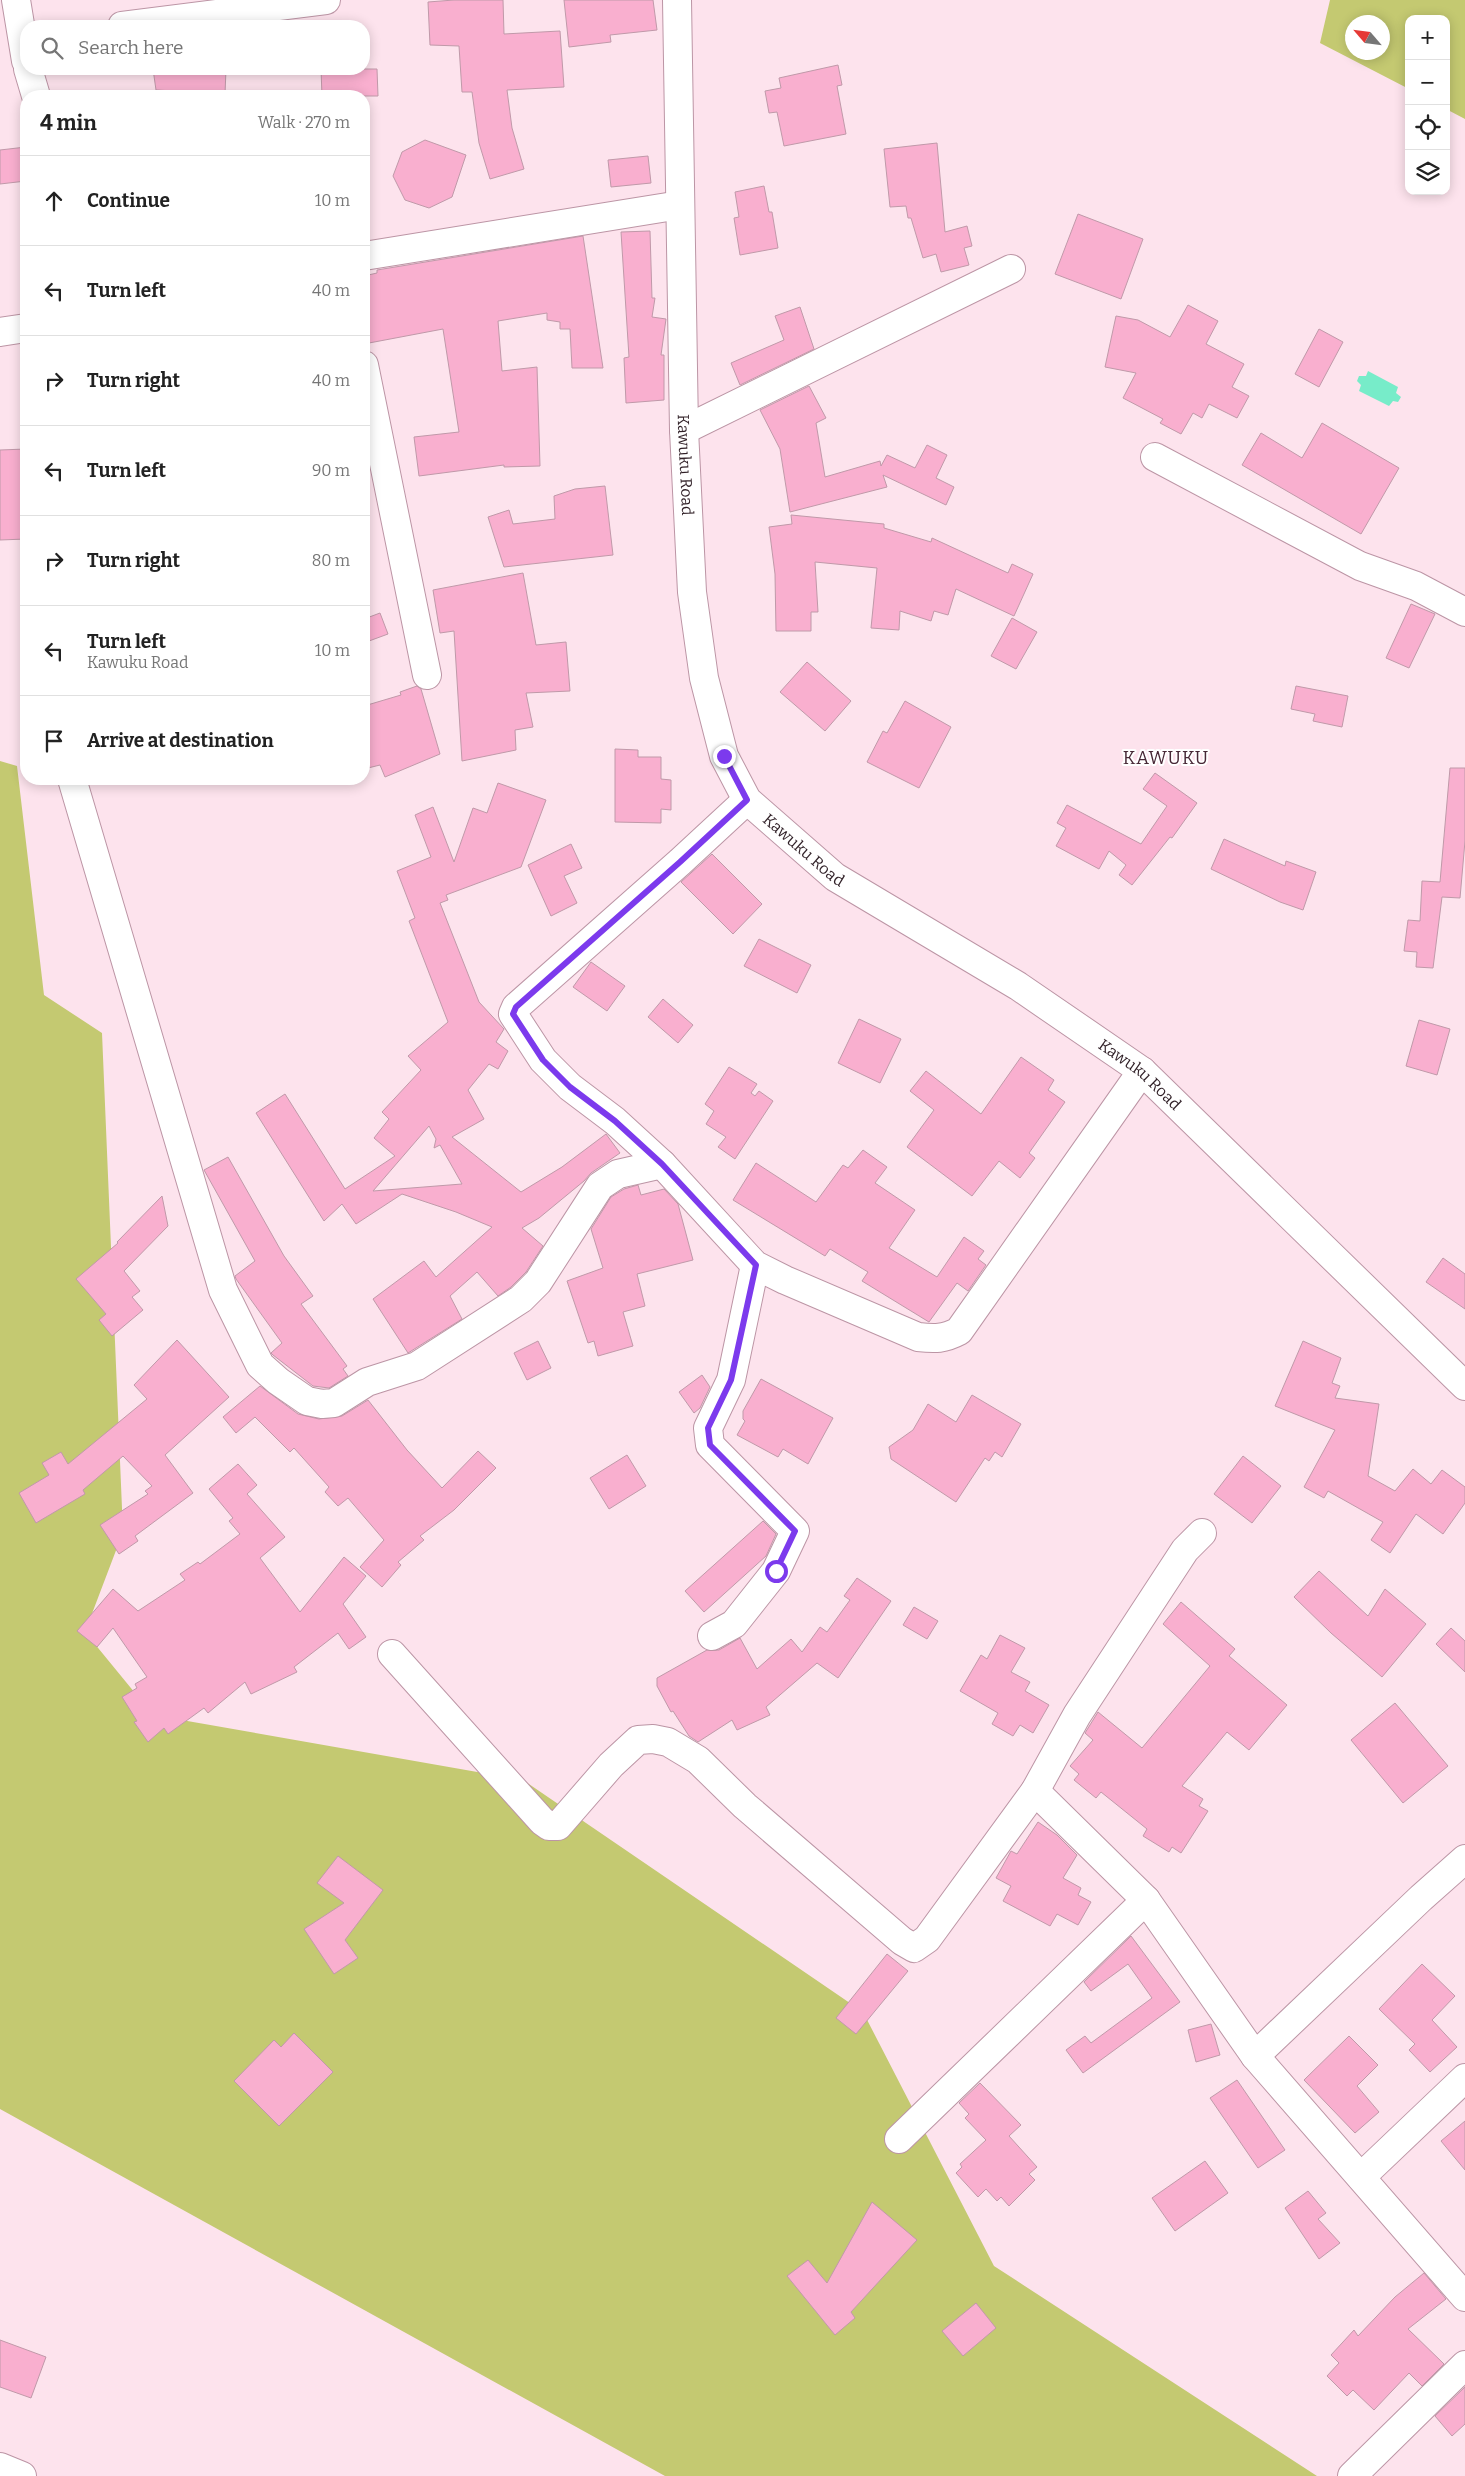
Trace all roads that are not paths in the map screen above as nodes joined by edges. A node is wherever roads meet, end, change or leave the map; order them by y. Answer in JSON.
{"nodes":[{"id":1,"x":16,"y":0,"type":"edge"},
{"id":2,"x":326,"y":0,"type":"edge"},
{"id":3,"x":678,"y":0,"type":"edge"},
{"id":4,"x":169,"y":20,"type":"edge"},
{"id":5,"x":20,"y":22,"type":"edge"},
{"id":6,"x":31,"y":75,"type":"edge"},
{"id":7,"x":34,"y":90,"type":"edge"},
{"id":8,"x":680,"y":205,"type":"junction"},
{"id":9,"x":370,"y":255,"type":"edge"},
{"id":10,"x":1011,"y":269,"type":"dead end"},
{"id":11,"x":20,"y":329,"type":"edge"},
{"id":12,"x":0,"y":332,"type":"edge"},
{"id":13,"x":370,"y":395,"type":"edge"},
{"id":14,"x":684,"y":430,"type":"junction"},
{"id":15,"x":1155,"y":457,"type":"dead end"},
{"id":16,"x":1465,"y":612,"type":"edge"},
{"id":17,"x":427,"y":675,"type":"dead end"},
{"id":18,"x":74,"y":785,"type":"edge"},
{"id":19,"x":747,"y":800,"type":"junction"},
{"id":20,"x":1142,"y":1071,"type":"junction"},
{"id":21,"x":662,"y":1164,"type":"junction"},
{"id":22,"x":756,"y":1265,"type":"junction"},
{"id":23,"x":1465,"y":1386,"type":"edge"},
{"id":24,"x":1202,"y":1533,"type":"dead end"},
{"id":25,"x":712,"y":1636,"type":"dead end"},
{"id":26,"x":392,"y":1654,"type":"dead end"},
{"id":27,"x":1035,"y":1792,"type":"junction"},
{"id":28,"x":1465,"y":1859,"type":"edge"},
{"id":29,"x":1146,"y":1900,"type":"junction"},
{"id":30,"x":1255,"y":2056,"type":"junction"},
{"id":31,"x":1465,"y":2078,"type":"edge"},
{"id":32,"x":899,"y":2139,"type":"dead end"},
{"id":33,"x":1360,"y":2177,"type":"junction"},
{"id":34,"x":1465,"y":2297,"type":"edge"},
{"id":35,"x":1465,"y":2365,"type":"edge"},
{"id":36,"x":0,"y":2467,"type":"edge"},
{"id":37,"x":22,"y":2476,"type":"edge"},
{"id":38,"x":1352,"y":2476,"type":"edge"}],
"edges":[{"from":1,"to":5,"type":"street"},
{"from":2,"to":4,"type":"street"},
{"from":3,"to":8,"type":"street","name":"Kawuku Road"},
{"from":6,"to":7,"type":"street"},
{"from":8,"to":9,"type":"street"},
{"from":8,"to":14,"type":"street","name":"Kawuku Road"},
{"from":10,"to":14,"type":"street"},
{"from":11,"to":12,"type":"street"},
{"from":13,"to":17,"type":"street"},
{"from":14,"to":19,"type":"street","name":"Kawuku Road"},
{"from":15,"to":16,"type":"street"},
{"from":18,"to":21,"type":"street"},
{"from":19,"to":20,"type":"street","name":"Kawuku Road"},
{"from":19,"to":21,"type":"street"},
{"from":20,"to":22,"type":"street"},
{"from":20,"to":23,"type":"street","name":"Kawuku Road"},
{"from":21,"to":22,"type":"street"},
{"from":22,"to":25,"type":"street"},
{"from":24,"to":27,"type":"street"},
{"from":26,"to":27,"type":"street"},
{"from":27,"to":29,"type":"street"},
{"from":28,"to":30,"type":"street"},
{"from":29,"to":30,"type":"street"},
{"from":29,"to":32,"type":"street"},
{"from":30,"to":33,"type":"street"},
{"from":31,"to":33,"type":"street"},
{"from":33,"to":34,"type":"street"},
{"from":35,"to":38,"type":"street"},
{"from":36,"to":37,"type":"street"}]}
